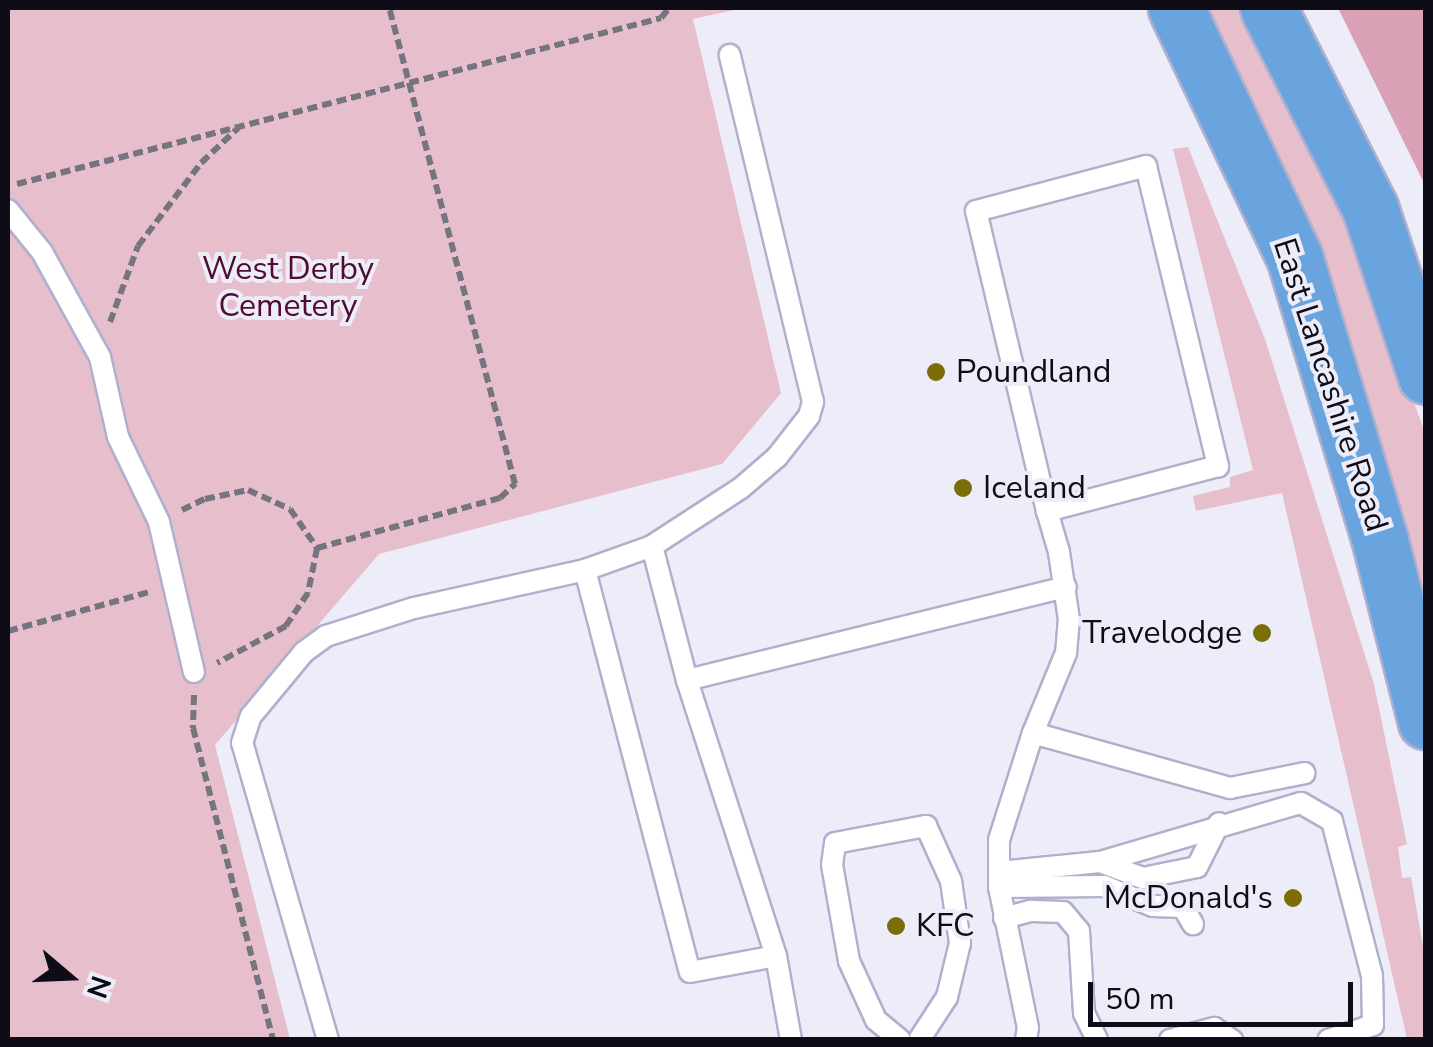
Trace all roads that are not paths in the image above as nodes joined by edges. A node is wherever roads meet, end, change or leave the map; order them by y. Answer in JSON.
{"nodes":[{"id":1,"x":1176,"y":8,"type":"edge"},
{"id":2,"x":1268,"y":8,"type":"edge"},
{"id":3,"x":730,"y":55,"type":"dead end"},
{"id":4,"x":8,"y":210,"type":"edge"},
{"id":5,"x":1422,"y":358,"type":"edge"},
{"id":6,"x":1048,"y":511,"type":"junction"},
{"id":7,"x":652,"y":546,"type":"junction"},
{"id":8,"x":585,"y":570,"type":"junction"},
{"id":9,"x":1066,"y":587,"type":"junction"},
{"id":10,"x":194,"y":672,"type":"road end"},
{"id":11,"x":687,"y":680,"type":"junction"},
{"id":12,"x":1426,"y":721,"type":"edge"},
{"id":13,"x":1033,"y":733,"type":"junction"},
{"id":14,"x":1305,"y":773,"type":"dead end"},
{"id":15,"x":1219,"y":824,"type":"junction"},
{"id":16,"x":1100,"y":862,"type":"junction"},
{"id":17,"x":999,"y":880,"type":"junction"},
{"id":18,"x":1004,"y":918,"type":"junction"},
{"id":19,"x":1193,"y":924,"type":"dead end"},
{"id":20,"x":776,"y":956,"type":"junction"},
{"id":21,"x":328,"y":1040,"type":"edge"},
{"id":22,"x":791,"y":1040,"type":"edge"},
{"id":23,"x":900,"y":1040,"type":"edge"},
{"id":24,"x":919,"y":1040,"type":"edge"},
{"id":25,"x":1026,"y":1040,"type":"edge"},
{"id":26,"x":1097,"y":1040,"type":"edge"},
{"id":27,"x":1170,"y":1040,"type":"edge"},
{"id":28,"x":1232,"y":1040,"type":"edge"},
{"id":29,"x":1328,"y":1040,"type":"edge"}],
"edges":[{"from":1,"to":12,"type":"highway","name":"East Lancashire Road"},
{"from":2,"to":5,"type":"highway"},
{"from":3,"to":7,"type":"lane"},
{"from":4,"to":10,"type":"lane"},
{"from":6,"to":6,"type":"lane"},
{"from":6,"to":9,"type":"lane"},
{"from":7,"to":8,"type":"lane"},
{"from":7,"to":11,"type":"lane"},
{"from":8,"to":20,"type":"lane"},
{"from":8,"to":21,"type":"lane"},
{"from":9,"to":11,"type":"lane"},
{"from":9,"to":13,"type":"lane"},
{"from":11,"to":20,"type":"lane"},
{"from":13,"to":14,"type":"lane"},
{"from":13,"to":17,"type":"lane"},
{"from":15,"to":16,"type":"lane"},
{"from":15,"to":16,"type":"lane"},
{"from":15,"to":29,"type":"lane"},
{"from":16,"to":17,"type":"lane"},
{"from":17,"to":18,"type":"lane"},
{"from":17,"to":19,"type":"lane"},
{"from":18,"to":25,"type":"lane"},
{"from":18,"to":26,"type":"lane"},
{"from":20,"to":22,"type":"lane"},
{"from":23,"to":24,"type":"lane"},
{"from":27,"to":28,"type":"lane"}]}
